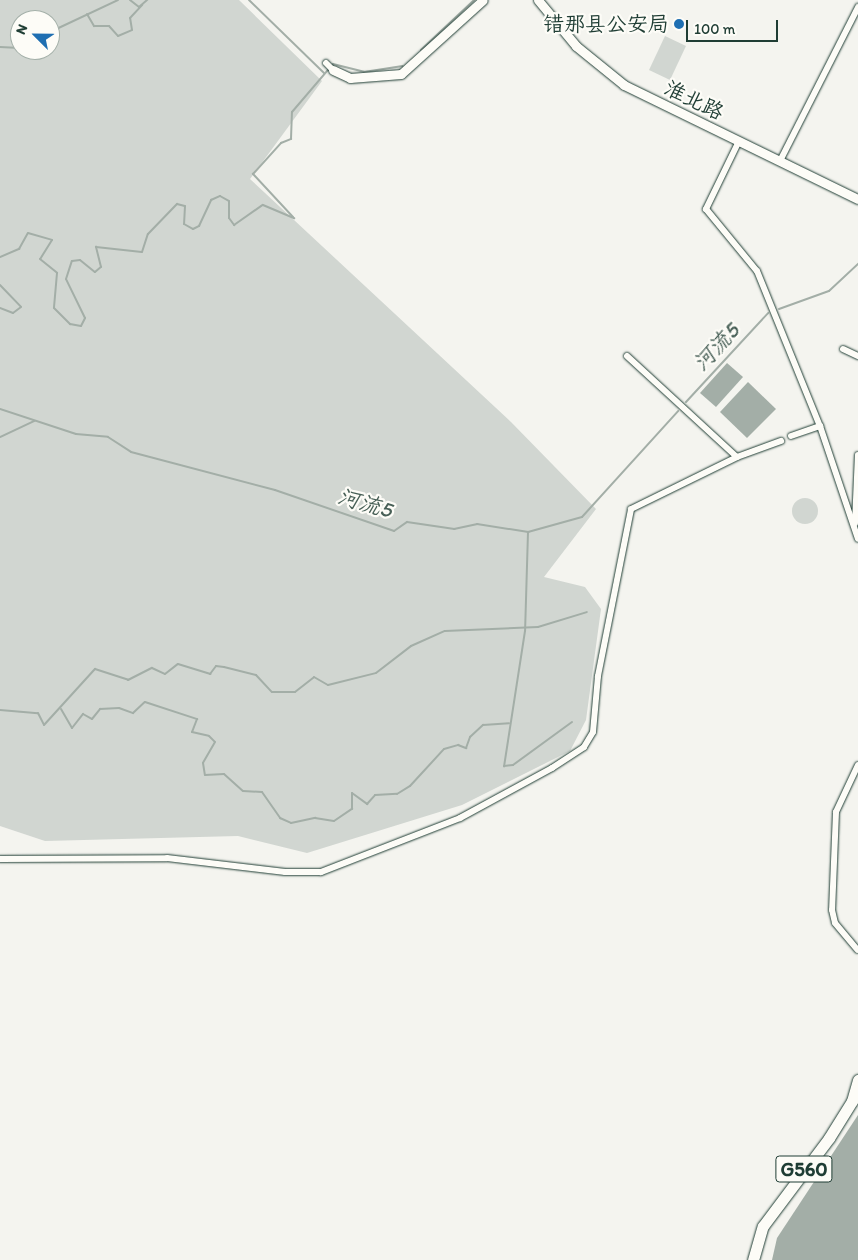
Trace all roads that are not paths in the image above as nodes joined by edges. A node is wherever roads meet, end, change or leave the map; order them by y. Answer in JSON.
{"nodes":[{"id":1,"x":483,"y":0,"type":"edge"},
{"id":2,"x":538,"y":0,"type":"edge"},
{"id":3,"x":858,"y":7,"type":"edge"},
{"id":4,"x":329,"y":67,"type":"dead end"},
{"id":5,"x":739,"y":141,"type":"junction"},
{"id":6,"x":780,"y":161,"type":"junction"},
{"id":7,"x":858,"y":198,"type":"edge"},
{"id":8,"x":842,"y":350,"type":"dead end"},
{"id":9,"x":627,"y":356,"type":"dead end"},
{"id":10,"x":858,"y":356,"type":"edge"},
{"id":11,"x":820,"y":426,"type":"junction"},
{"id":12,"x":791,"y":436,"type":"dead end"},
{"id":13,"x":781,"y":440,"type":"dead end"},
{"id":14,"x":858,"y":456,"type":"edge"},
{"id":15,"x":737,"y":457,"type":"junction"},
{"id":16,"x":856,"y":527,"type":"edge"},
{"id":17,"x":858,"y":539,"type":"edge"},
{"id":18,"x":858,"y":766,"type":"edge"},
{"id":19,"x":0,"y":858,"type":"edge"},
{"id":20,"x":858,"y":950,"type":"edge"},
{"id":21,"x":858,"y":1080,"type":"edge"},
{"id":22,"x":753,"y":1260,"type":"edge"}],
"edges":[{"from":1,"to":4,"type":"street"},
{"from":2,"to":5,"type":"street","name":"淮北路"},
{"from":3,"to":6,"type":"street"},
{"from":5,"to":6,"type":"street","name":"淮北路"},
{"from":5,"to":11,"type":"street"},
{"from":6,"to":7,"type":"street","name":"淮北路"},
{"from":8,"to":10,"type":"street"},
{"from":9,"to":15,"type":"street"},
{"from":11,"to":12,"type":"street"},
{"from":11,"to":16,"type":"street"},
{"from":13,"to":15,"type":"street"},
{"from":14,"to":16,"type":"street"},
{"from":15,"to":19,"type":"street"},
{"from":16,"to":17,"type":"street"},
{"from":18,"to":20,"type":"street"},
{"from":21,"to":22,"type":"highway","number":"G560"}]}
